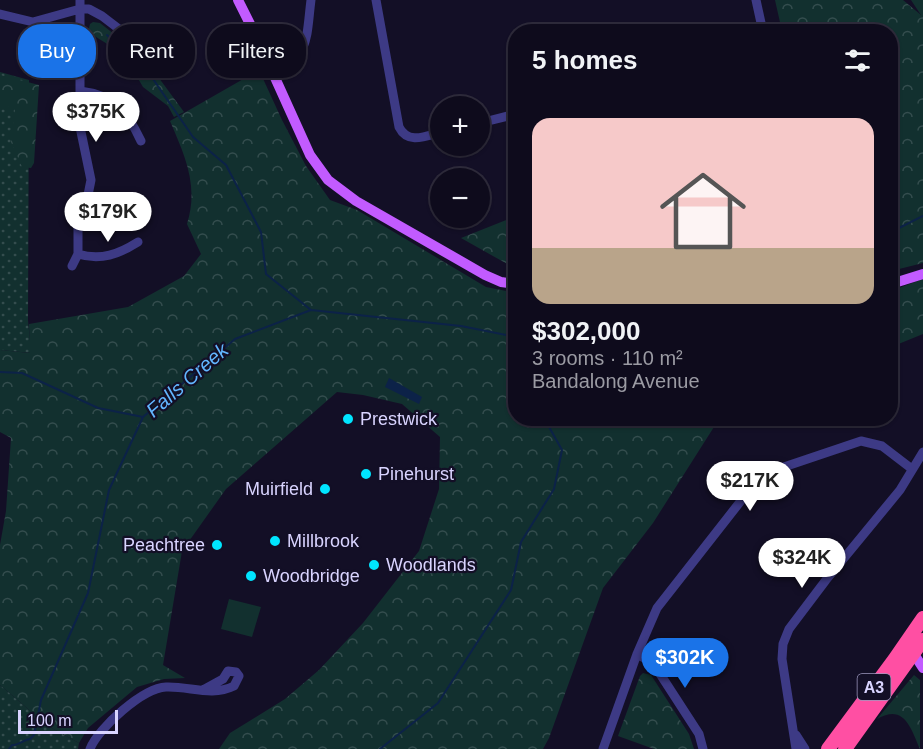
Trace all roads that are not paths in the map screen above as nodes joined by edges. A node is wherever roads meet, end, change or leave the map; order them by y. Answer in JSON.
{"nodes":[{"id":1,"x":238,"y":0,"type":"edge"},
{"id":2,"x":311,"y":0,"type":"edge"},
{"id":3,"x":376,"y":0,"type":"edge"},
{"id":4,"x":756,"y":0,"type":"edge"},
{"id":5,"x":80,"y":4,"type":"edge"},
{"id":6,"x":0,"y":14,"type":"edge"},
{"id":7,"x":112,"y":24,"type":"edge"},
{"id":8,"x":250,"y":24,"type":"edge"},
{"id":9,"x":761,"y":24,"type":"edge"},
{"id":10,"x":306,"y":43,"type":"edge"},
{"id":11,"x":276,"y":78,"type":"edge"},
{"id":12,"x":80,"y":91,"type":"junction"},
{"id":13,"x":508,"y":116,"type":"edge"},
{"id":14,"x":490,"y":120,"type":"edge"},
{"id":15,"x":430,"y":135,"type":"edge"},
{"id":16,"x":141,"y":141,"type":"dead end"},
{"id":17,"x":138,"y":242,"type":"dead end"},
{"id":18,"x":78,"y":254,"type":"junction"},
{"id":19,"x":72,"y":266,"type":"dead end"},
{"id":20,"x":923,"y":274,"type":"edge"},
{"id":21,"x":898,"y":282,"type":"edge"},
{"id":22,"x":508,"y":283,"type":"edge"},
{"id":23,"x":923,"y":452,"type":"edge"},
{"id":24,"x":912,"y":469,"type":"junction"},
{"id":25,"x":923,"y":618,"type":"edge"},
{"id":26,"x":917,"y":648,"type":"edge"},
{"id":27,"x":637,"y":654,"type":"junction"},
{"id":28,"x":923,"y":668,"type":"edge"},
{"id":29,"x":203,"y":690,"type":"dead end"},
{"id":30,"x":796,"y":735,"type":"junction"},
{"id":31,"x":90,"y":749,"type":"edge"},
{"id":32,"x":603,"y":749,"type":"edge"},
{"id":33,"x":703,"y":749,"type":"edge"},
{"id":34,"x":796,"y":749,"type":"edge"},
{"id":35,"x":805,"y":749,"type":"edge"},
{"id":36,"x":828,"y":749,"type":"edge"},
{"id":37,"x":845,"y":749,"type":"edge"}],
"edges":[{"from":1,"to":8,"type":"main road"},
{"from":2,"to":10,"type":"street"},
{"from":3,"to":15,"type":"street"},
{"from":4,"to":9,"type":"street"},
{"from":5,"to":6,"type":"street"},
{"from":5,"to":7,"type":"street"},
{"from":5,"to":12,"type":"street"},
{"from":11,"to":22,"type":"main road"},
{"from":12,"to":16,"type":"street"},
{"from":12,"to":18,"type":"street"},
{"from":13,"to":14,"type":"street"},
{"from":17,"to":18,"type":"street"},
{"from":18,"to":19,"type":"street"},
{"from":20,"to":21,"type":"main road"},
{"from":23,"to":24,"type":"street"},
{"from":24,"to":27,"type":"street"},
{"from":24,"to":30,"type":"street"},
{"from":25,"to":26,"type":"highway","number":"A3"},
{"from":26,"to":28,"type":"main road"},
{"from":26,"to":36,"type":"highway","number":"A3"},
{"from":26,"to":37,"type":"highway","number":"A3"},
{"from":27,"to":32,"type":"street"},
{"from":27,"to":33,"type":"street"},
{"from":29,"to":31,"type":"street"},
{"from":30,"to":34,"type":"street"},
{"from":30,"to":35,"type":"street"}]}
